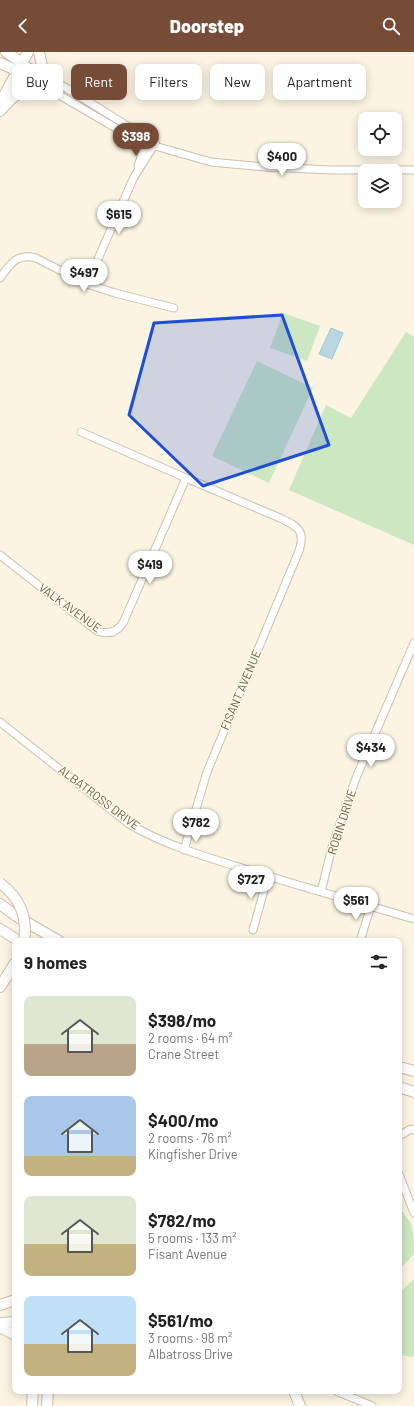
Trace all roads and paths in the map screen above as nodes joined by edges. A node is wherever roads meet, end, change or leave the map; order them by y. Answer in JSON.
{"nodes":[{"id":1,"x":6,"y":52,"type":"edge"},
{"id":2,"x":28,"y":52,"type":"edge"},
{"id":3,"x":40,"y":52,"type":"edge"},
{"id":4,"x":0,"y":63,"type":"edge"},
{"id":5,"x":17,"y":64,"type":"edge"},
{"id":6,"x":22,"y":64,"type":"edge"},
{"id":7,"x":42,"y":64,"type":"edge"},
{"id":8,"x":12,"y":65,"type":"edge"},
{"id":9,"x":12,"y":81,"type":"edge"},
{"id":10,"x":63,"y":88,"type":"edge"},
{"id":11,"x":68,"y":89,"type":"junction"},
{"id":12,"x":63,"y":97,"type":"joint"},
{"id":13,"x":12,"y":99,"type":"edge"},
{"id":14,"x":0,"y":103,"type":"edge"},
{"id":15,"x":91,"y":104,"type":"junction"},
{"id":16,"x":0,"y":110,"type":"edge"},
{"id":17,"x":87,"y":111,"type":"junction"},
{"id":18,"x":146,"y":143,"type":"junction"},
{"id":19,"x":154,"y":146,"type":"junction"},
{"id":20,"x":414,"y":170,"type":"edge"},
{"id":21,"x":134,"y":177,"type":"junction"},
{"id":22,"x":0,"y":278,"type":"edge"},
{"id":23,"x":87,"y":284,"type":"junction"},
{"id":24,"x":174,"y":308,"type":"dead end"},
{"id":25,"x":81,"y":432,"type":"dead end"},
{"id":26,"x":186,"y":478,"type":"junction"},
{"id":27,"x":0,"y":555,"type":"edge"},
{"id":28,"x":414,"y":643,"type":"edge"},
{"id":29,"x":0,"y":722,"type":"edge"},
{"id":30,"x":184,"y":850,"type":"junction"},
{"id":31,"x":268,"y":876,"type":"junction"},
{"id":32,"x":0,"y":883,"type":"edge"},
{"id":33,"x":321,"y":892,"type":"junction"},
{"id":34,"x":0,"y":904,"type":"edge"},
{"id":35,"x":371,"y":906,"type":"junction"},
{"id":36,"x":414,"y":918,"type":"edge"},
{"id":37,"x":0,"y":929,"type":"edge"},
{"id":38,"x":253,"y":930,"type":"dead end"},
{"id":39,"x":14,"y":938,"type":"edge"},
{"id":40,"x":24,"y":938,"type":"edge"},
{"id":41,"x":54,"y":938,"type":"edge"},
{"id":42,"x":361,"y":938,"type":"edge"},
{"id":43,"x":12,"y":968,"type":"edge"},
{"id":44,"x":0,"y":987,"type":"edge"},
{"id":45,"x":402,"y":1068,"type":"edge"},
{"id":46,"x":414,"y":1071,"type":"edge"},
{"id":47,"x":402,"y":1088,"type":"edge"},
{"id":48,"x":414,"y":1092,"type":"edge"},
{"id":49,"x":414,"y":1130,"type":"edge"},
{"id":50,"x":402,"y":1134,"type":"edge"},
{"id":51,"x":402,"y":1182,"type":"edge"},
{"id":52,"x":414,"y":1213,"type":"edge"},
{"id":53,"x":12,"y":1301,"type":"edge"},
{"id":54,"x":0,"y":1306,"type":"edge"},
{"id":55,"x":12,"y":1307,"type":"edge"},
{"id":56,"x":12,"y":1322,"type":"edge"},
{"id":57,"x":0,"y":1323,"type":"edge"},
{"id":58,"x":0,"y":1327,"type":"edge"},
{"id":59,"x":12,"y":1333,"type":"edge"},
{"id":60,"x":33,"y":1394,"type":"edge"},
{"id":61,"x":48,"y":1394,"type":"edge"},
{"id":62,"x":295,"y":1394,"type":"edge"},
{"id":63,"x":301,"y":1394,"type":"edge"},
{"id":64,"x":343,"y":1394,"type":"edge"},
{"id":65,"x":32,"y":1406,"type":"edge"},
{"id":66,"x":47,"y":1406,"type":"edge"},
{"id":67,"x":301,"y":1406,"type":"edge"},
{"id":68,"x":372,"y":1406,"type":"edge"}],
"edges":[{"from":1,"to":5,"type":"main road"},
{"from":2,"to":6,"type":"main road"},
{"from":3,"to":7,"type":"main road"},
{"from":4,"to":8,"type":"main road"},
{"from":9,"to":14,"type":"main road"},
{"from":10,"to":11,"type":"street"},
{"from":11,"to":12,"type":"street"},
{"from":11,"to":15,"type":"street"},
{"from":12,"to":17,"type":"street"},
{"from":13,"to":16,"type":"main road"},
{"from":15,"to":17,"type":"street"},
{"from":15,"to":18,"type":"street"},
{"from":17,"to":18,"type":"street"},
{"from":18,"to":19,"type":"street"},
{"from":18,"to":21,"type":"street"},
{"from":19,"to":20,"type":"street"},
{"from":19,"to":21,"type":"street"},
{"from":21,"to":23,"type":"street"},
{"from":22,"to":23,"type":"street"},
{"from":23,"to":24,"type":"street"},
{"from":25,"to":26,"type":"street"},
{"from":26,"to":27,"type":"street","name":"VALK AVENUE"},
{"from":26,"to":30,"type":"street","name":"FISANT AVENUE"},
{"from":28,"to":33,"type":"street","name":"ROBIN DRIVE"},
{"from":29,"to":30,"type":"street","name":"ALBATROSS DRIVE"},
{"from":30,"to":31,"type":"street","name":"ALBATROSS DRIVE"},
{"from":31,"to":33,"type":"street","name":"ALBATROSS DRIVE"},
{"from":31,"to":38,"type":"street"},
{"from":32,"to":40,"type":"main road","bridge":true},
{"from":33,"to":35,"type":"street","name":"ALBATROSS DRIVE"},
{"from":34,"to":41,"type":"main road"},
{"from":35,"to":36,"type":"street","name":"ALBATROSS DRIVE"},
{"from":35,"to":42,"type":"street"},
{"from":37,"to":39,"type":"main road"},
{"from":43,"to":44,"type":"main road"},
{"from":45,"to":46,"type":"main road"},
{"from":47,"to":48,"type":"main road"},
{"from":49,"to":50,"type":"street"},
{"from":51,"to":52,"type":"street"},
{"from":53,"to":54,"type":"main road"},
{"from":54,"to":55,"type":"main road"},
{"from":56,"to":57,"type":"main road"},
{"from":58,"to":59,"type":"main road"},
{"from":60,"to":65,"type":"main road"},
{"from":61,"to":66,"type":"main road"},
{"from":62,"to":67,"type":"main road"},
{"from":63,"to":67,"type":"main road"},
{"from":64,"to":68,"type":"street"}]}
